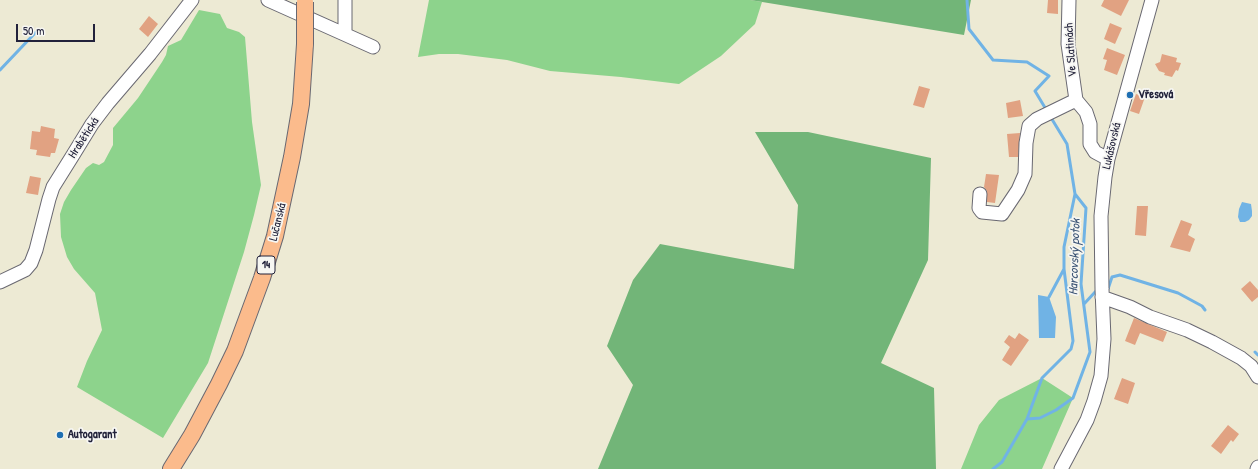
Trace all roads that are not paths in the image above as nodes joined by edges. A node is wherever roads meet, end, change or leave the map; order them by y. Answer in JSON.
{"nodes":[{"id":1,"x":192,"y":0,"type":"edge"},
{"id":2,"x":268,"y":0,"type":"edge"},
{"id":3,"x":345,"y":0,"type":"edge"},
{"id":4,"x":1069,"y":0,"type":"edge"},
{"id":5,"x":1152,"y":0,"type":"edge"},
{"id":6,"x":305,"y":1,"type":"edge"},
{"id":7,"x":345,"y":34,"type":"junction"},
{"id":8,"x":373,"y":47,"type":"dead end"},
{"id":9,"x":1076,"y":100,"type":"junction"},
{"id":10,"x":1108,"y":159,"type":"junction"},
{"id":11,"x":980,"y":194,"type":"dead end"},
{"id":12,"x":0,"y":282,"type":"edge"},
{"id":13,"x":1102,"y":297,"type":"junction"},
{"id":14,"x":1258,"y":377,"type":"edge"},
{"id":15,"x":171,"y":469,"type":"edge"},
{"id":16,"x":1061,"y":469,"type":"edge"}],
"edges":[{"from":1,"to":12,"type":"street","name":"Hrabětická"},
{"from":2,"to":7,"type":"street"},
{"from":3,"to":7,"type":"street"},
{"from":4,"to":9,"type":"street","name":"Ve Slatinách"},
{"from":5,"to":10,"type":"street","name":"Lukášovská"},
{"from":6,"to":15,"type":"main road","name":"Lučanská","number":"14","bridge":true},
{"from":7,"to":8,"type":"street"},
{"from":9,"to":10,"type":"street","name":"Ve Slatinách"},
{"from":9,"to":11,"type":"street"},
{"from":10,"to":13,"type":"street","name":"Lukášovská"},
{"from":13,"to":14,"type":"street"},
{"from":13,"to":16,"type":"street","name":"Lukášovská"}]}
